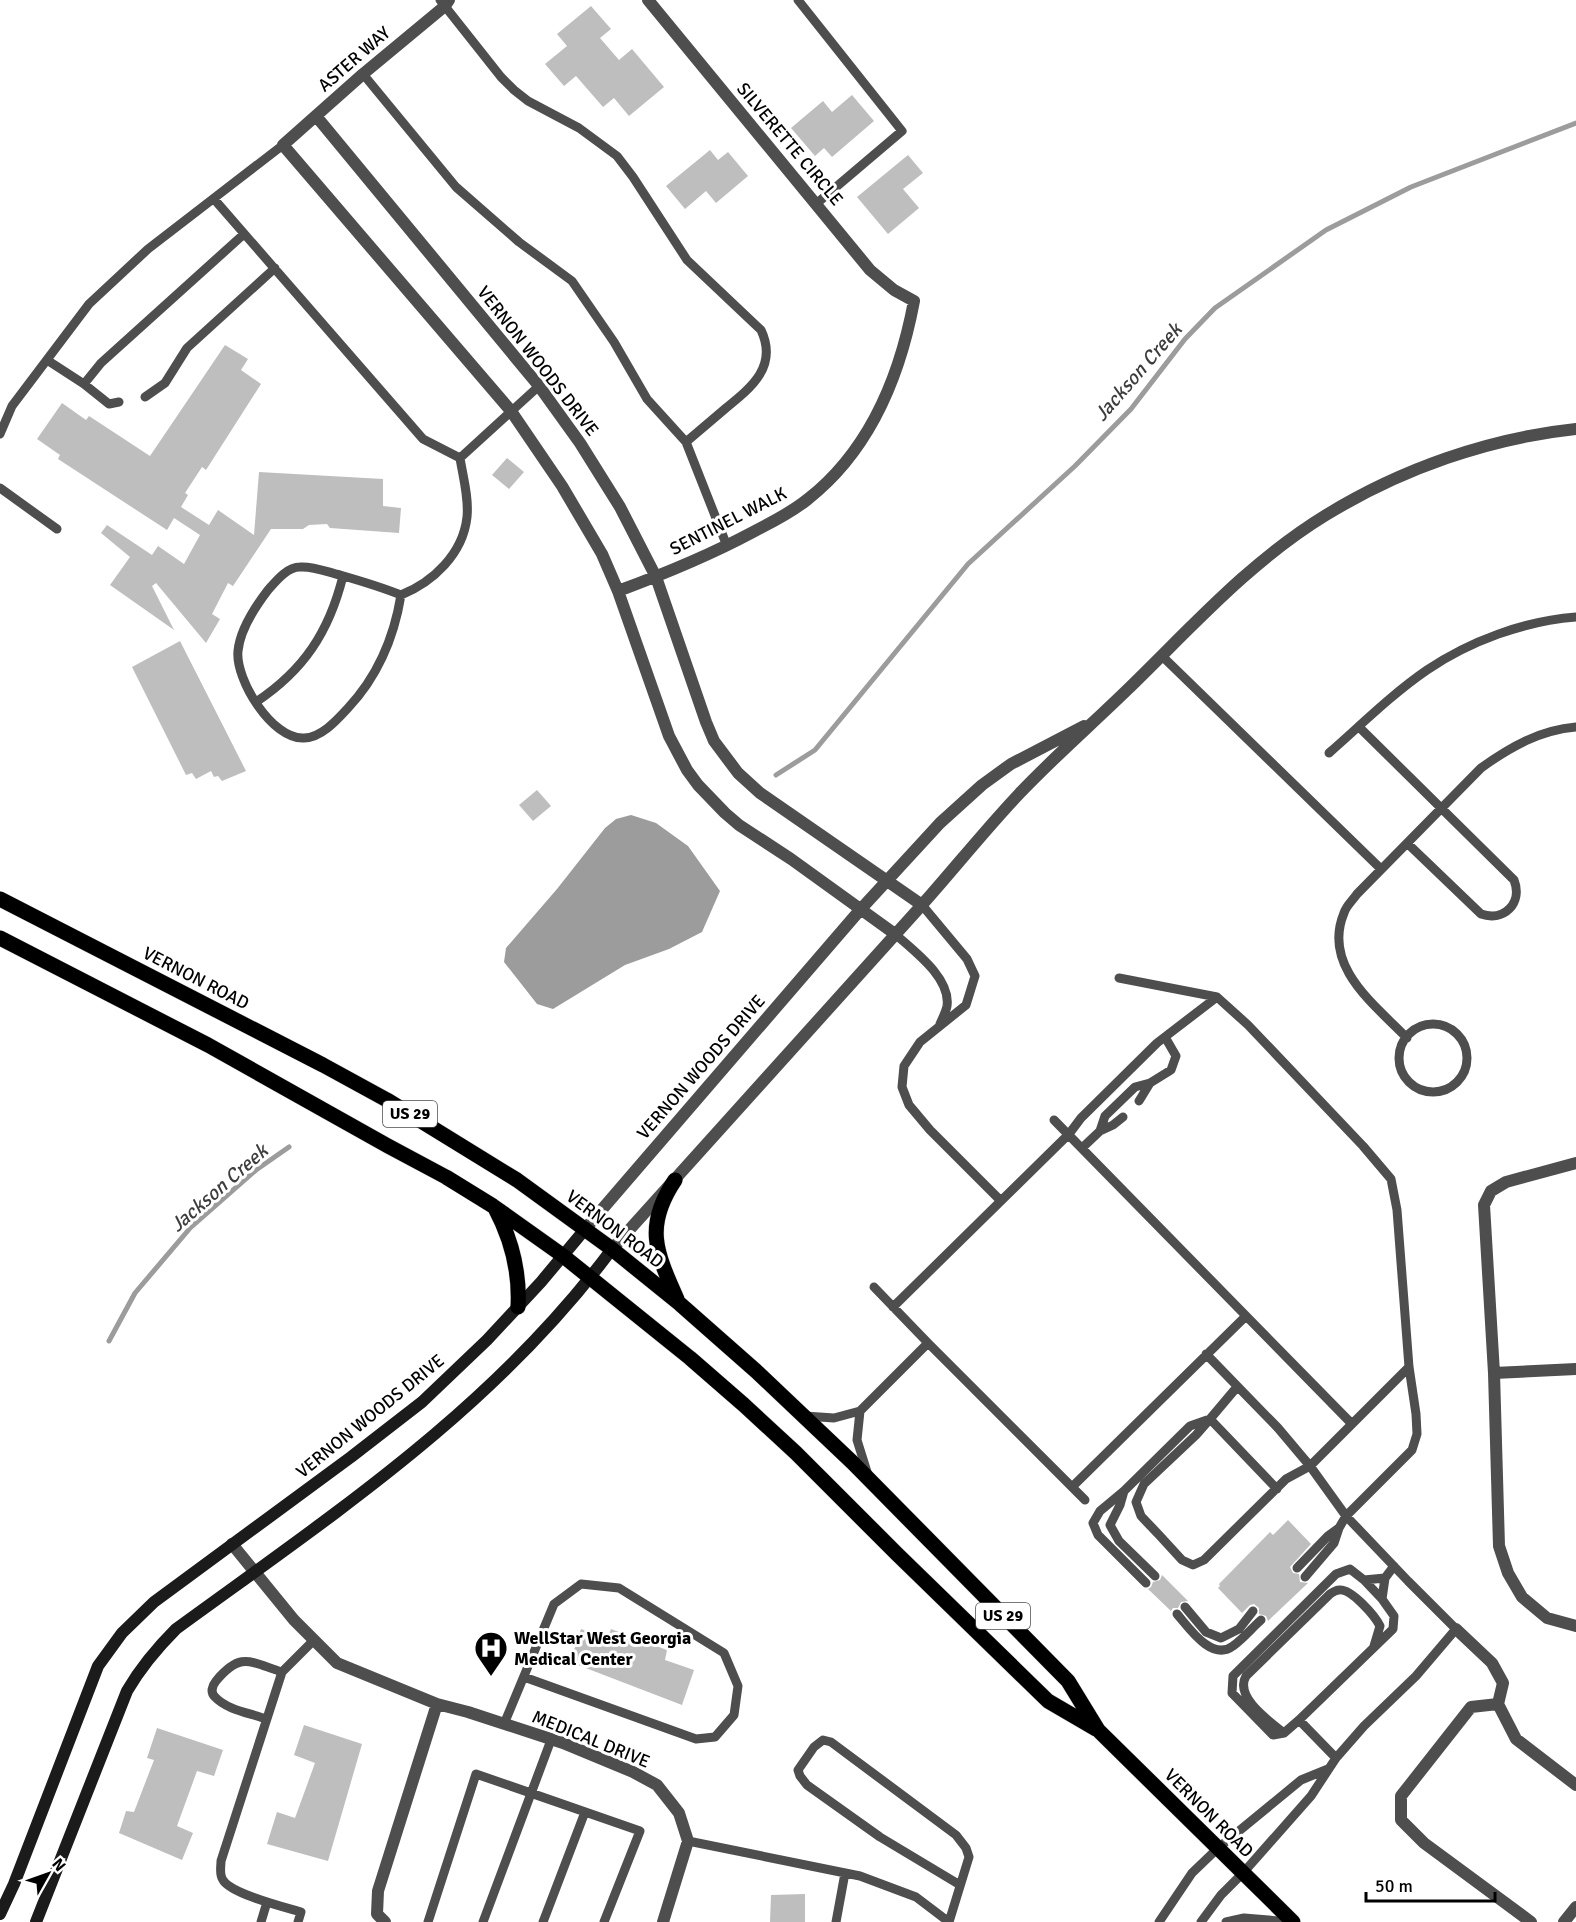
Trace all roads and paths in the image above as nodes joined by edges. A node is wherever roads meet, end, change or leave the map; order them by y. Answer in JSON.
{"nodes":[{"id":1,"x":648,"y":0,"type":"edge"},
{"id":2,"x":798,"y":0,"type":"edge"},
{"id":3,"x":445,"y":2,"type":"edge"},
{"id":4,"x":363,"y":74,"type":"junction"},
{"id":5,"x":315,"y":116,"type":"junction"},
{"id":6,"x":283,"y":145,"type":"junction"},
{"id":7,"x":214,"y":199,"type":"junction"},
{"id":8,"x":816,"y":204,"type":"junction"},
{"id":9,"x":244,"y":234,"type":"junction"},
{"id":10,"x":274,"y":268,"type":"junction"},
{"id":11,"x":914,"y":301,"type":"joint"},
{"id":12,"x":47,"y":360,"type":"junction"},
{"id":13,"x":84,"y":384,"type":"junction"},
{"id":14,"x":539,"y":386,"type":"junction"},
{"id":15,"x":145,"y":397,"type":"dead end"},
{"id":16,"x":119,"y":402,"type":"dead end"},
{"id":17,"x":511,"y":411,"type":"junction"},
{"id":18,"x":1576,"y":429,"type":"edge"},
{"id":19,"x":0,"y":434,"type":"edge"},
{"id":20,"x":686,"y":442,"type":"junction"},
{"id":21,"x":460,"y":458,"type":"junction"},
{"id":22,"x":0,"y":488,"type":"edge"},
{"id":23,"x":57,"y":529,"type":"dead end"},
{"id":24,"x":727,"y":546,"type":"junction"},
{"id":25,"x":343,"y":576,"type":"junction"},
{"id":26,"x":656,"y":577,"type":"junction"},
{"id":27,"x":618,"y":591,"type":"junction"},
{"id":28,"x":401,"y":595,"type":"junction"},
{"id":29,"x":1576,"y":617,"type":"edge"},
{"id":30,"x":1162,"y":656,"type":"junction"},
{"id":31,"x":256,"y":702,"type":"junction"},
{"id":32,"x":1098,"y":719,"type":"junction"},
{"id":33,"x":1359,"y":727,"type":"junction"},
{"id":34,"x":1576,"y":727,"type":"edge"},
{"id":35,"x":1329,"y":753,"type":"dead end"},
{"id":36,"x":1441,"y":809,"type":"junction"},
{"id":37,"x":1407,"y":843,"type":"junction"},
{"id":38,"x":1381,"y":869,"type":"junction"},
{"id":39,"x":888,"y":880,"type":"junction"},
{"id":40,"x":0,"y":899,"type":"edge"},
{"id":41,"x":922,"y":904,"type":"junction"},
{"id":42,"x":860,"y":910,"type":"junction"},
{"id":43,"x":895,"y":934,"type":"junction"},
{"id":44,"x":0,"y":938,"type":"edge"},
{"id":45,"x":1119,"y":978,"type":"dead end"},
{"id":46,"x":1216,"y":997,"type":"junction"},
{"id":47,"x":940,"y":1025,"type":"junction"},
{"id":48,"x":1165,"y":1037,"type":"junction"},
{"id":49,"x":1407,"y":1038,"type":"junction"},
{"id":50,"x":1150,"y":1083,"type":"junction"},
{"id":51,"x":1139,"y":1101,"type":"dead end"},
{"id":52,"x":1123,"y":1117,"type":"dead end"},
{"id":53,"x":1054,"y":1120,"type":"dead end"},
{"id":54,"x":1100,"y":1131,"type":"junction"},
{"id":55,"x":1069,"y":1134,"type":"junction"},
{"id":56,"x":1082,"y":1148,"type":"junction"},
{"id":57,"x":1576,"y":1163,"type":"edge"},
{"id":58,"x":675,"y":1180,"type":"junction"},
{"id":59,"x":1001,"y":1201,"type":"junction"},
{"id":60,"x":494,"y":1206,"type":"junction"},
{"id":61,"x":586,"y":1228,"type":"junction"},
{"id":62,"x":612,"y":1249,"type":"junction"},
{"id":63,"x":562,"y":1255,"type":"junction"},
{"id":64,"x":590,"y":1278,"type":"junction"},
{"id":65,"x":874,"y":1287,"type":"dead end"},
{"id":66,"x":680,"y":1304,"type":"junction"},
{"id":67,"x":518,"y":1307,"type":"junction"},
{"id":68,"x":893,"y":1307,"type":"junction"},
{"id":69,"x":1246,"y":1316,"type":"junction"},
{"id":70,"x":928,"y":1343,"type":"junction"},
{"id":71,"x":1206,"y":1354,"type":"junction"},
{"id":72,"x":1409,"y":1367,"type":"junction"},
{"id":73,"x":1576,"y":1369,"type":"edge"},
{"id":74,"x":1494,"y":1373,"type":"junction"},
{"id":75,"x":1237,"y":1387,"type":"junction"},
{"id":76,"x":860,"y":1410,"type":"junction"},
{"id":77,"x":805,"y":1416,"type":"junction"},
{"id":78,"x":1209,"y":1419,"type":"junction"},
{"id":79,"x":1352,"y":1424,"type":"junction"},
{"id":80,"x":1310,"y":1466,"type":"junction"},
{"id":81,"x":870,"y":1480,"type":"junction"},
{"id":82,"x":1072,"y":1487,"type":"junction"},
{"id":83,"x":1277,"y":1489,"type":"junction"},
{"id":84,"x":1124,"y":1491,"type":"junction"},
{"id":85,"x":1085,"y":1500,"type":"dead end"},
{"id":86,"x":1346,"y":1516,"type":"junction"},
{"id":87,"x":1339,"y":1528,"type":"junction"},
{"id":88,"x":232,"y":1544,"type":"junction"},
{"id":89,"x":1394,"y":1566,"type":"junction"},
{"id":90,"x":1297,"y":1568,"type":"dead end"},
{"id":91,"x":254,"y":1572,"type":"junction"},
{"id":92,"x":1155,"y":1576,"type":"dead end"},
{"id":93,"x":1305,"y":1577,"type":"dead end"},
{"id":94,"x":1385,"y":1578,"type":"junction"},
{"id":95,"x":1364,"y":1580,"type":"junction"},
{"id":96,"x":1146,"y":1583,"type":"dead end"},
{"id":97,"x":1382,"y":1599,"type":"junction"},
{"id":98,"x":1253,"y":1611,"type":"dead end"},
{"id":99,"x":1261,"y":1620,"type":"dead end"},
{"id":100,"x":1576,"y":1626,"type":"edge"},
{"id":101,"x":1456,"y":1629,"type":"junction"},
{"id":102,"x":314,"y":1640,"type":"junction"},
{"id":103,"x":1373,"y":1648,"type":"junction"},
{"id":104,"x":282,"y":1672,"type":"junction"},
{"id":105,"x":524,"y":1677,"type":"junction"},
{"id":106,"x":437,"y":1704,"type":"junction"},
{"id":107,"x":1498,"y":1704,"type":"junction"},
{"id":108,"x":266,"y":1719,"type":"junction"},
{"id":109,"x":1299,"y":1720,"type":"junction"},
{"id":110,"x":504,"y":1724,"type":"junction"},
{"id":111,"x":1098,"y":1730,"type":"junction"},
{"id":112,"x":1284,"y":1733,"type":"junction"},
{"id":113,"x":551,"y":1740,"type":"junction"},
{"id":114,"x":1336,"y":1758,"type":"junction"},
{"id":115,"x":1328,"y":1768,"type":"junction"},
{"id":116,"x":1576,"y":1785,"type":"edge"},
{"id":117,"x":531,"y":1793,"type":"junction"},
{"id":118,"x":585,"y":1812,"type":"junction"},
{"id":119,"x":688,"y":1841,"type":"junction"},
{"id":120,"x":1217,"y":1849,"type":"junction"},
{"id":121,"x":846,"y":1873,"type":"junction"},
{"id":122,"x":1243,"y":1873,"type":"junction"},
{"id":123,"x":960,"y":1885,"type":"junction"},
{"id":124,"x":267,"y":1902,"type":"junction"},
{"id":125,"x":1576,"y":1907,"type":"edge"},
{"id":126,"x":0,"y":1914,"type":"edge"},
{"id":127,"x":36,"y":1922,"type":"edge"},
{"id":128,"x":261,"y":1922,"type":"edge"},
{"id":129,"x":298,"y":1922,"type":"edge"},
{"id":130,"x":385,"y":1922,"type":"edge"},
{"id":131,"x":428,"y":1922,"type":"edge"},
{"id":132,"x":483,"y":1922,"type":"edge"},
{"id":133,"x":543,"y":1922,"type":"edge"},
{"id":134,"x":604,"y":1922,"type":"edge"},
{"id":135,"x":663,"y":1922,"type":"edge"},
{"id":136,"x":836,"y":1922,"type":"edge"},
{"id":137,"x":949,"y":1922,"type":"edge"},
{"id":138,"x":1159,"y":1922,"type":"edge"},
{"id":139,"x":1202,"y":1922,"type":"edge"},
{"id":140,"x":1226,"y":1922,"type":"edge"},
{"id":141,"x":1293,"y":1922,"type":"edge"},
{"id":142,"x":1531,"y":1922,"type":"edge"},
{"id":143,"x":1564,"y":1922,"type":"edge"}],
"edges":[{"from":1,"to":8,"type":"street","name":"SILVERETTE CIRCLE"},
{"from":2,"to":8,"type":"lane"},
{"from":3,"to":4,"type":"street","name":"ASTER WAY"},
{"from":3,"to":20,"type":"lane"},
{"from":4,"to":5,"type":"street","name":"ASTER WAY"},
{"from":4,"to":20,"type":"lane"},
{"from":5,"to":6,"type":"street","name":"ASTER WAY"},
{"from":5,"to":14,"type":"street","name":"VERNON WOODS DRIVE"},
{"from":6,"to":7,"type":"lane"},
{"from":6,"to":17,"type":"street"},
{"from":7,"to":9,"type":"lane"},
{"from":7,"to":12,"type":"lane"},
{"from":8,"to":11,"type":"street","name":"SILVERETTE CIRCLE"},
{"from":9,"to":10,"type":"lane"},
{"from":9,"to":13,"type":"lane"},
{"from":10,"to":15,"type":"lane"},
{"from":10,"to":21,"type":"lane"},
{"from":11,"to":24,"type":"street","name":"SENTINEL WALK"},
{"from":12,"to":13,"type":"lane"},
{"from":12,"to":19,"type":"lane"},
{"from":13,"to":16,"type":"lane"},
{"from":14,"to":17,"type":"lane"},
{"from":14,"to":26,"type":"street","name":"VERNON WOODS DRIVE"},
{"from":17,"to":21,"type":"lane"},
{"from":17,"to":27,"type":"street"},
{"from":18,"to":30,"type":"street"},
{"from":20,"to":24,"type":"lane"},
{"from":21,"to":28,"type":"lane"},
{"from":22,"to":23,"type":"lane"},
{"from":24,"to":26,"type":"street","name":"SENTINEL WALK"},
{"from":25,"to":28,"type":"lane"},
{"from":25,"to":31,"type":"lane"},
{"from":25,"to":31,"type":"lane"},
{"from":26,"to":27,"type":"street","name":"SENTINEL WALK"},
{"from":26,"to":39,"type":"street","name":"VERNON WOODS DRIVE"},
{"from":27,"to":42,"type":"street"},
{"from":28,"to":31,"type":"lane"},
{"from":29,"to":33,"type":"lane"},
{"from":30,"to":32,"type":"street"},
{"from":30,"to":38,"type":"lane"},
{"from":32,"to":39,"type":"street","name":"VERNON WOODS DRIVE"},
{"from":32,"to":41,"type":"street"},
{"from":33,"to":35,"type":"lane"},
{"from":33,"to":36,"type":"lane"},
{"from":34,"to":36,"type":"lane"},
{"from":36,"to":37,"type":"lane"},
{"from":36,"to":37,"type":"lane"},
{"from":37,"to":38,"type":"lane"},
{"from":38,"to":49,"type":"lane"},
{"from":39,"to":41,"type":"street","name":"VERNON WOODS DRIVE"},
{"from":39,"to":42,"type":"street","name":"VERNON WOODS DRIVE"},
{"from":40,"to":61,"type":"main road","name":"VERNON ROAD","number":"US 29"},
{"from":41,"to":43,"type":"street"},
{"from":41,"to":47,"type":"lane"},
{"from":42,"to":43,"type":"street"},
{"from":42,"to":61,"type":"street","name":"VERNON WOODS DRIVE"},
{"from":43,"to":47,"type":"lane"},
{"from":43,"to":58,"type":"street"},
{"from":44,"to":60,"type":"main road","name":"VERNON ROAD","number":"US 29"},
{"from":45,"to":46,"type":"lane"},
{"from":46,"to":48,"type":"lane"},
{"from":46,"to":72,"type":"lane"},
{"from":47,"to":59,"type":"lane"},
{"from":48,"to":50,"type":"lane"},
{"from":48,"to":55,"type":"lane"},
{"from":49,"to":49,"type":"lane"},
{"from":50,"to":51,"type":"lane"},
{"from":50,"to":54,"type":"lane"},
{"from":52,"to":54,"type":"lane"},
{"from":53,"to":55,"type":"lane"},
{"from":54,"to":56,"type":"lane"},
{"from":55,"to":56,"type":"lane"},
{"from":55,"to":59,"type":"lane"},
{"from":56,"to":69,"type":"lane"},
{"from":57,"to":74,"type":"street"},
{"from":58,"to":62,"type":"street"},
{"from":58,"to":66,"type":"main road"},
{"from":59,"to":68,"type":"lane"},
{"from":60,"to":63,"type":"main road","name":"VERNON ROAD","number":"US 29"},
{"from":60,"to":67,"type":"main road"},
{"from":61,"to":62,"type":"main road","name":"VERNON ROAD","number":"US 29"},
{"from":61,"to":63,"type":"street","name":"VERNON WOODS DRIVE"},
{"from":62,"to":64,"type":"street"},
{"from":62,"to":66,"type":"main road","name":"VERNON ROAD","number":"US 29"},
{"from":63,"to":64,"type":"main road","name":"VERNON ROAD","number":"US 29"},
{"from":63,"to":67,"type":"street","name":"VERNON WOODS DRIVE"},
{"from":64,"to":91,"type":"street"},
{"from":64,"to":111,"type":"main road","name":"VERNON ROAD","number":"US 29"},
{"from":65,"to":68,"type":"lane"},
{"from":66,"to":77,"type":"main road","name":"VERNON ROAD","number":"US 29"},
{"from":67,"to":88,"type":"street","name":"VERNON WOODS DRIVE"},
{"from":68,"to":70,"type":"lane"},
{"from":69,"to":71,"type":"lane"},
{"from":69,"to":79,"type":"lane"},
{"from":70,"to":76,"type":"lane"},
{"from":70,"to":82,"type":"lane"},
{"from":71,"to":75,"type":"lane"},
{"from":71,"to":82,"type":"lane"},
{"from":72,"to":79,"type":"lane"},
{"from":72,"to":86,"type":"lane"},
{"from":73,"to":74,"type":"street"},
{"from":74,"to":100,"type":"street"},
{"from":75,"to":78,"type":"lane"},
{"from":75,"to":80,"type":"lane"},
{"from":76,"to":77,"type":"lane"},
{"from":76,"to":81,"type":"lane"},
{"from":77,"to":81,"type":"main road","name":"VERNON ROAD","number":"US 29"},
{"from":78,"to":83,"type":"lane"},
{"from":78,"to":83,"type":"lane"},
{"from":78,"to":84,"type":"lane"},
{"from":79,"to":80,"type":"lane"},
{"from":80,"to":83,"type":"lane"},
{"from":80,"to":86,"type":"lane"},
{"from":81,"to":111,"type":"main road","name":"VERNON ROAD","number":"US 29"},
{"from":82,"to":85,"type":"lane"},
{"from":84,"to":92,"type":"lane"},
{"from":84,"to":96,"type":"lane"},
{"from":86,"to":87,"type":"lane"},
{"from":86,"to":89,"type":"lane"},
{"from":87,"to":90,"type":"lane"},
{"from":87,"to":93,"type":"lane"},
{"from":88,"to":91,"type":"street","name":"MEDICAL DRIVE"},
{"from":88,"to":126,"type":"street","name":"VERNON WOODS DRIVE"},
{"from":89,"to":94,"type":"lane"},
{"from":89,"to":101,"type":"lane"},
{"from":91,"to":102,"type":"street","name":"MEDICAL DRIVE"},
{"from":91,"to":127,"type":"street"},
{"from":94,"to":95,"type":"lane"},
{"from":94,"to":97,"type":"lane"},
{"from":95,"to":97,"type":"lane"},
{"from":95,"to":112,"type":"lane"},
{"from":97,"to":103,"type":"lane"},
{"from":98,"to":99,"type":"lane"},
{"from":101,"to":107,"type":"street"},
{"from":101,"to":114,"type":"lane"},
{"from":102,"to":104,"type":"lane"},
{"from":102,"to":106,"type":"street","name":"MEDICAL DRIVE"},
{"from":103,"to":109,"type":"lane"},
{"from":103,"to":112,"type":"lane"},
{"from":104,"to":108,"type":"lane"},
{"from":104,"to":108,"type":"lane"},
{"from":105,"to":105,"type":"lane"},
{"from":105,"to":110,"type":"lane"},
{"from":106,"to":110,"type":"street","name":"MEDICAL DRIVE"},
{"from":106,"to":130,"type":"street"},
{"from":107,"to":116,"type":"street"},
{"from":107,"to":142,"type":"street"},
{"from":108,"to":124,"type":"lane"},
{"from":109,"to":112,"type":"lane"},
{"from":109,"to":114,"type":"lane"},
{"from":110,"to":113,"type":"street","name":"MEDICAL DRIVE"},
{"from":111,"to":120,"type":"main road","name":"VERNON ROAD","number":"US 29"},
{"from":113,"to":117,"type":"lane"},
{"from":113,"to":119,"type":"street","name":"MEDICAL DRIVE"},
{"from":114,"to":115,"type":"lane"},
{"from":115,"to":120,"type":"lane"},
{"from":115,"to":122,"type":"lane"},
{"from":117,"to":118,"type":"lane"},
{"from":117,"to":131,"type":"lane"},
{"from":117,"to":132,"type":"lane"},
{"from":118,"to":133,"type":"lane"},
{"from":118,"to":134,"type":"lane"},
{"from":119,"to":121,"type":"lane"},
{"from":119,"to":135,"type":"street"},
{"from":120,"to":122,"type":"main road","name":"VERNON ROAD","number":"US 29"},
{"from":120,"to":138,"type":"lane"},
{"from":121,"to":136,"type":"lane"},
{"from":121,"to":137,"type":"lane"},
{"from":122,"to":139,"type":"lane"},
{"from":122,"to":141,"type":"main road","name":"VERNON ROAD","number":"US 29"},
{"from":123,"to":123,"type":"lane"},
{"from":123,"to":137,"type":"lane"},
{"from":124,"to":128,"type":"lane"},
{"from":124,"to":129,"type":"lane"},
{"from":125,"to":143,"type":"street"},
{"from":140,"to":141,"type":"lane"}]}
